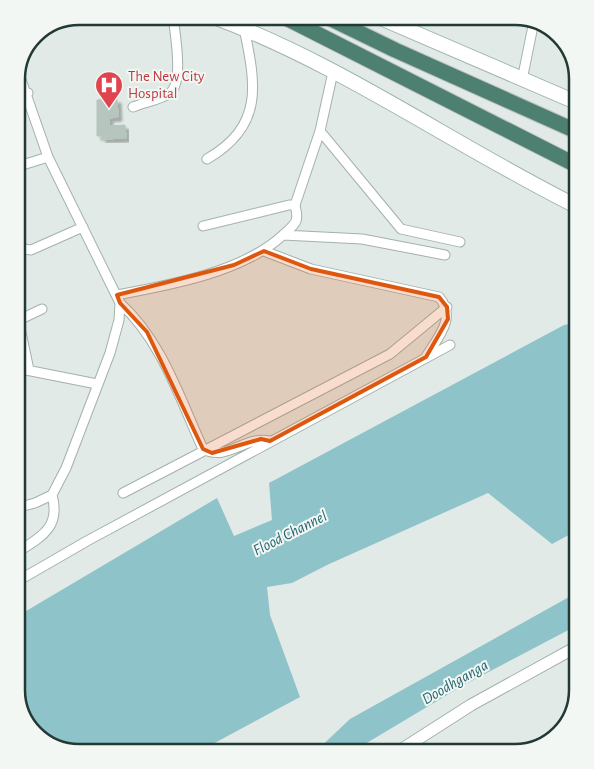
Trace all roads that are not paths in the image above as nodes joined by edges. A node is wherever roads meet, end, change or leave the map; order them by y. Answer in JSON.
{"nodes":[{"id":1,"x":174,"y":25,"type":"edge"},
{"id":2,"x":236,"y":25,"type":"edge"},
{"id":3,"x":300,"y":25,"type":"edge"},
{"id":4,"x":344,"y":25,"type":"edge"},
{"id":5,"x":397,"y":25,"type":"edge"},
{"id":6,"x":244,"y":28,"type":"junction"},
{"id":7,"x":533,"y":28,"type":"edge"},
{"id":8,"x":333,"y":72,"type":"junction"},
{"id":9,"x":522,"y":80,"type":"junction"},
{"id":10,"x":25,"y":86,"type":"edge"},
{"id":11,"x":28,"y":93,"type":"junction"},
{"id":12,"x":25,"y":94,"type":"edge"},
{"id":13,"x":569,"y":98,"type":"edge"},
{"id":14,"x":133,"y":108,"type":"dead end"},
{"id":15,"x":569,"y":128,"type":"edge"},
{"id":16,"x":320,"y":131,"type":"junction"},
{"id":17,"x":48,"y":157,"type":"junction"},
{"id":18,"x":207,"y":160,"type":"dead end"},
{"id":19,"x":569,"y":161,"type":"edge"},
{"id":20,"x":25,"y":163,"type":"edge"},
{"id":21,"x":569,"y":202,"type":"edge"},
{"id":22,"x":294,"y":206,"type":"junction"},
{"id":23,"x":203,"y":226,"type":"dead end"},
{"id":24,"x":84,"y":227,"type":"junction"},
{"id":25,"x":283,"y":235,"type":"junction"},
{"id":26,"x":460,"y":242,"type":"dead end"},
{"id":27,"x":25,"y":249,"type":"edge"},
{"id":28,"x":264,"y":251,"type":"junction"},
{"id":29,"x":445,"y":255,"type":"dead end"},
{"id":30,"x":119,"y":299,"type":"junction"},
{"id":31,"x":447,"y":307,"type":"junction"},
{"id":32,"x":42,"y":309,"type":"dead end"},
{"id":33,"x":25,"y":317,"type":"edge"},
{"id":34,"x":450,"y":345,"type":"dead end"},
{"id":35,"x":25,"y":351,"type":"edge"},
{"id":36,"x":426,"y":357,"type":"junction"},
{"id":37,"x":25,"y":369,"type":"edge"},
{"id":38,"x":29,"y":370,"type":"junction"},
{"id":39,"x":97,"y":384,"type":"junction"},
{"id":40,"x":270,"y":441,"type":"junction"},
{"id":41,"x":203,"y":449,"type":"junction"},
{"id":42,"x":123,"y":493,"type":"dead end"},
{"id":43,"x":52,"y":495,"type":"junction"},
{"id":44,"x":25,"y":506,"type":"edge"},
{"id":45,"x":25,"y":546,"type":"edge"},
{"id":46,"x":25,"y":577,"type":"edge"},
{"id":47,"x":569,"y":651,"type":"edge"},
{"id":48,"x":410,"y":744,"type":"edge"}],
"edges":[{"from":1,"to":14,"type":"street"},
{"from":2,"to":6,"type":"main road"},
{"from":3,"to":19,"type":"highway"},
{"from":4,"to":15,"type":"highway"},
{"from":5,"to":9,"type":"main road"},
{"from":6,"to":8,"type":"main road"},
{"from":6,"to":18,"type":"street"},
{"from":7,"to":9,"type":"street"},
{"from":8,"to":16,"type":"street"},
{"from":8,"to":21,"type":"main road"},
{"from":9,"to":13,"type":"main road"},
{"from":10,"to":11,"type":"street"},
{"from":11,"to":12,"type":"street"},
{"from":11,"to":17,"type":"street"},
{"from":16,"to":22,"type":"street"},
{"from":16,"to":26,"type":"street"},
{"from":17,"to":20,"type":"street"},
{"from":17,"to":24,"type":"street"},
{"from":22,"to":23,"type":"street"},
{"from":22,"to":25,"type":"street"},
{"from":24,"to":27,"type":"street"},
{"from":24,"to":30,"type":"street"},
{"from":25,"to":28,"type":"street"},
{"from":25,"to":29,"type":"street"},
{"from":28,"to":30,"type":"street"},
{"from":28,"to":31,"type":"street"},
{"from":30,"to":39,"type":"street"},
{"from":30,"to":41,"type":"street"},
{"from":31,"to":36,"type":"street"},
{"from":31,"to":41,"type":"street"},
{"from":32,"to":33,"type":"street"},
{"from":34,"to":36,"type":"street"},
{"from":35,"to":38,"type":"street"},
{"from":36,"to":40,"type":"street"},
{"from":37,"to":38,"type":"street"},
{"from":38,"to":39,"type":"street"},
{"from":39,"to":43,"type":"street"},
{"from":40,"to":41,"type":"street"},
{"from":40,"to":46,"type":"street"},
{"from":41,"to":42,"type":"street"},
{"from":43,"to":44,"type":"street"},
{"from":43,"to":45,"type":"street"},
{"from":47,"to":48,"type":"street"}]}
